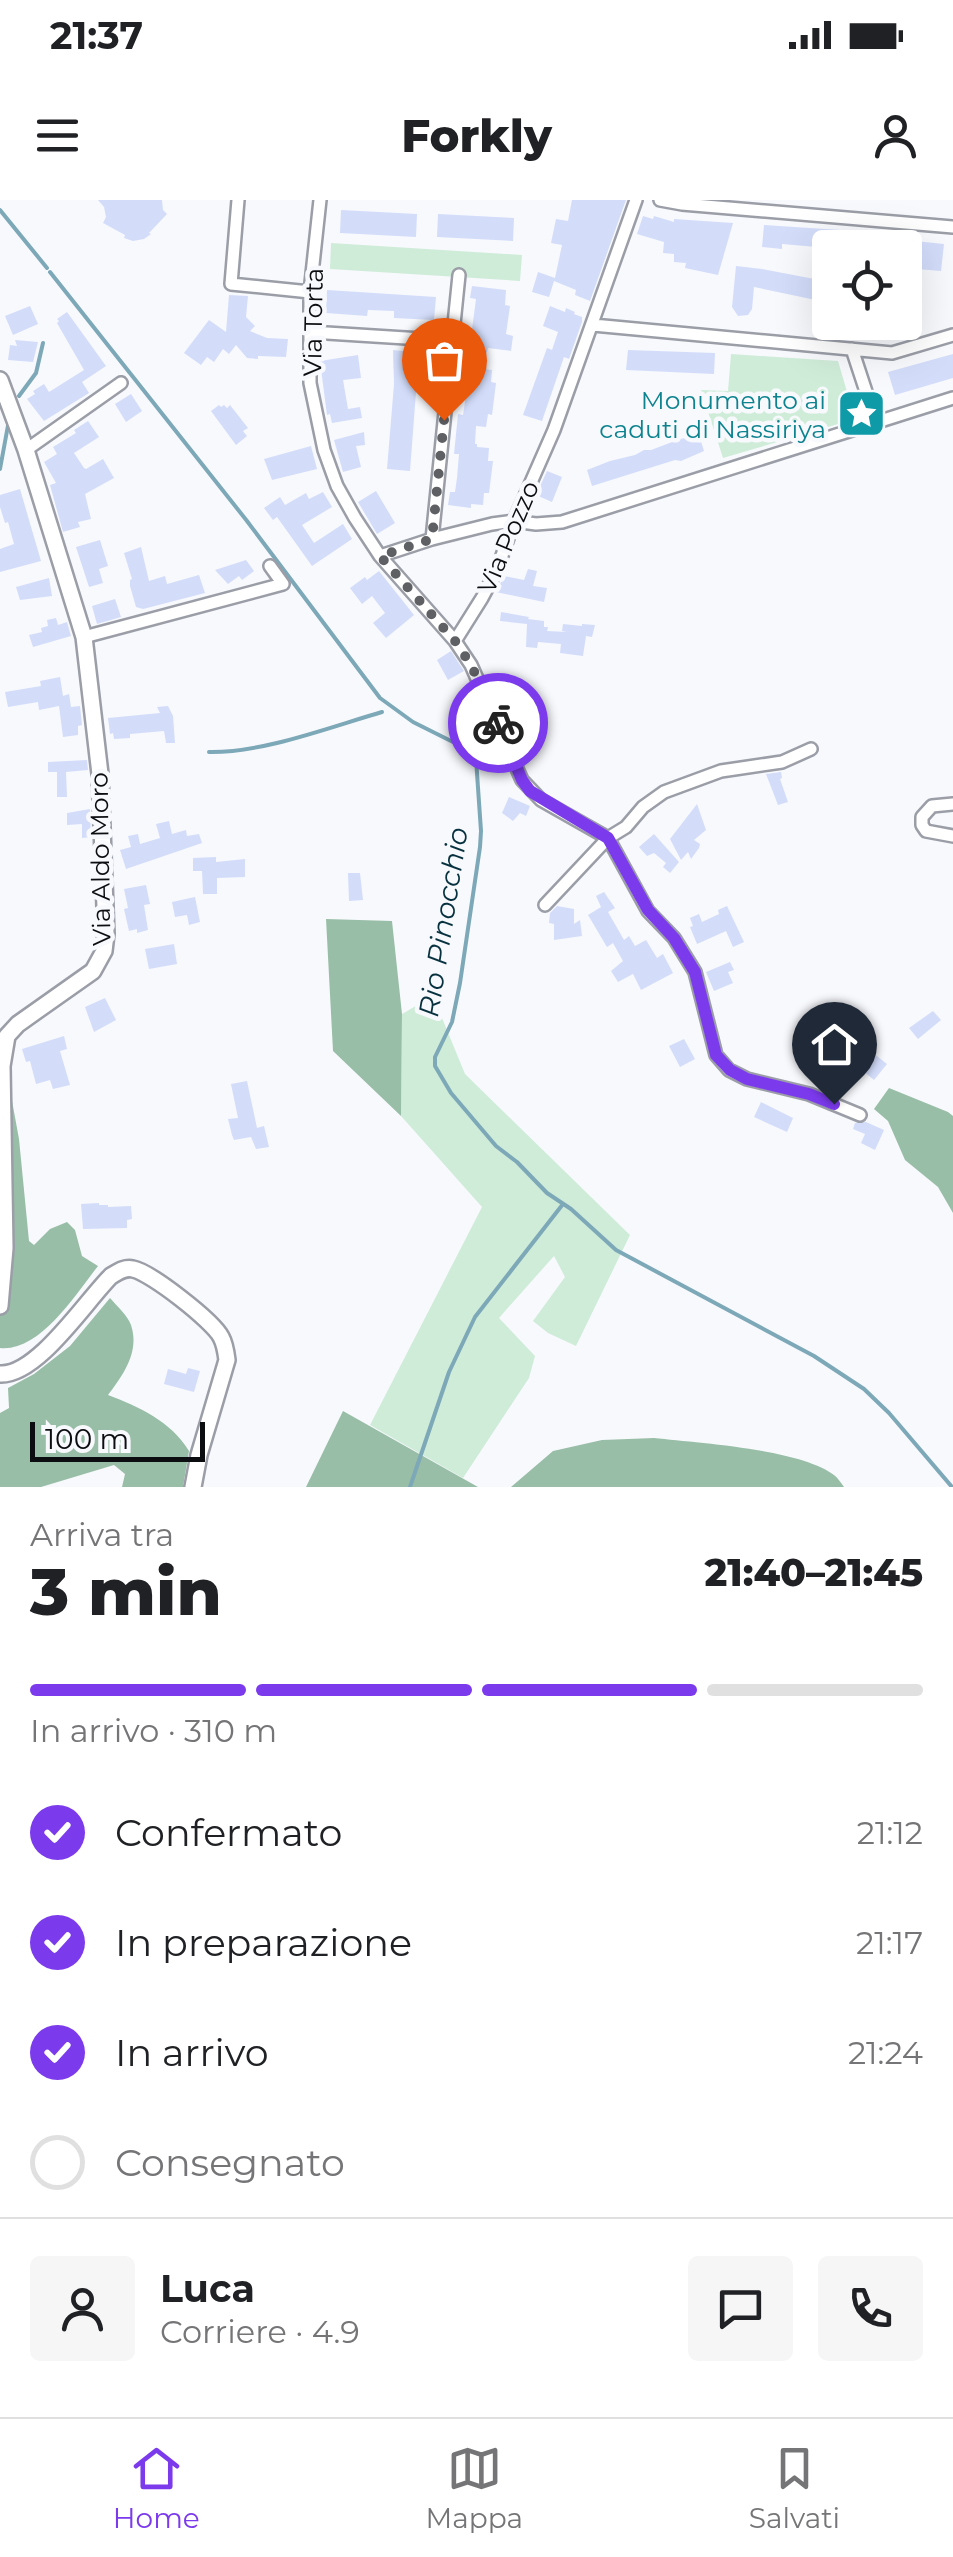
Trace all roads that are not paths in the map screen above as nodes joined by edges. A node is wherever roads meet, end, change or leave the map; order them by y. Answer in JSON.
{"nodes":[{"id":1,"x":238,"y":200,"type":"edge"},
{"id":2,"x":320,"y":200,"type":"edge"},
{"id":3,"x":636,"y":200,"type":"edge"},
{"id":4,"x":660,"y":200,"type":"edge"},
{"id":5,"x":953,"y":227,"type":"edge"},
{"id":6,"x":459,"y":276,"type":"dead end"},
{"id":7,"x":310,"y":292,"type":"junction"},
{"id":8,"x":593,"y":325,"type":"junction"},
{"id":9,"x":311,"y":332,"type":"junction"},
{"id":10,"x":953,"y":334,"type":"edge"},
{"id":11,"x":452,"y":341,"type":"junction"},
{"id":12,"x":852,"y":349,"type":"junction"},
{"id":13,"x":0,"y":380,"type":"edge"},
{"id":14,"x":120,"y":383,"type":"dead end"},
{"id":15,"x":953,"y":398,"type":"edge"},
{"id":16,"x":876,"y":422,"type":"junction"},
{"id":17,"x":26,"y":450,"type":"junction"},
{"id":18,"x":514,"y":521,"type":"junction"},
{"id":19,"x":432,"y":539,"type":"junction"},
{"id":20,"x":380,"y":556,"type":"junction"},
{"id":21,"x":270,"y":566,"type":"dead end"},
{"id":22,"x":84,"y":636,"type":"junction"},
{"id":23,"x":455,"y":641,"type":"junction"},
{"id":24,"x":811,"y":749,"type":"dead end"},
{"id":25,"x":953,"y":804,"type":"edge"},
{"id":26,"x":953,"y":836,"type":"edge"},
{"id":27,"x":608,"y":838,"type":"junction"},
{"id":28,"x":545,"y":905,"type":"dead end"},
{"id":29,"x":860,"y":1115,"type":"dead end"},
{"id":30,"x":0,"y":1306,"type":"edge"},
{"id":31,"x":0,"y":1374,"type":"edge"},
{"id":32,"x":193,"y":1487,"type":"edge"}],
"edges":[{"from":1,"to":7,"type":"street"},
{"from":2,"to":7,"type":"street","name":"Via Torta"},
{"from":3,"to":8,"type":"street","name":"Via Pozzo"},
{"from":4,"to":5,"type":"street"},
{"from":6,"to":11,"type":"street"},
{"from":7,"to":9,"type":"street","name":"Via Torta"},
{"from":8,"to":12,"type":"street"},
{"from":8,"to":18,"type":"street","name":"Via Pozzo"},
{"from":9,"to":11,"type":"street"},
{"from":9,"to":20,"type":"street","name":"Via Torta"},
{"from":10,"to":12,"type":"street"},
{"from":11,"to":19,"type":"street"},
{"from":12,"to":16,"type":"street"},
{"from":13,"to":17,"type":"main road","name":"Via Aldo Moro"},
{"from":14,"to":17,"type":"street"},
{"from":15,"to":16,"type":"street"},
{"from":16,"to":18,"type":"street"},
{"from":17,"to":22,"type":"main road","name":"Via Aldo Moro"},
{"from":18,"to":19,"type":"street"},
{"from":18,"to":23,"type":"street","name":"Via Pozzo"},
{"from":19,"to":20,"type":"street"},
{"from":20,"to":23,"type":"street","name":"Via Torta"},
{"from":21,"to":22,"type":"street"},
{"from":22,"to":30,"type":"main road","name":"Via Aldo Moro"},
{"from":23,"to":27,"type":"street"},
{"from":24,"to":27,"type":"street"},
{"from":25,"to":26,"type":"street"},
{"from":27,"to":28,"type":"street"},
{"from":27,"to":29,"type":"street"},
{"from":31,"to":32,"type":"main road"}]}
